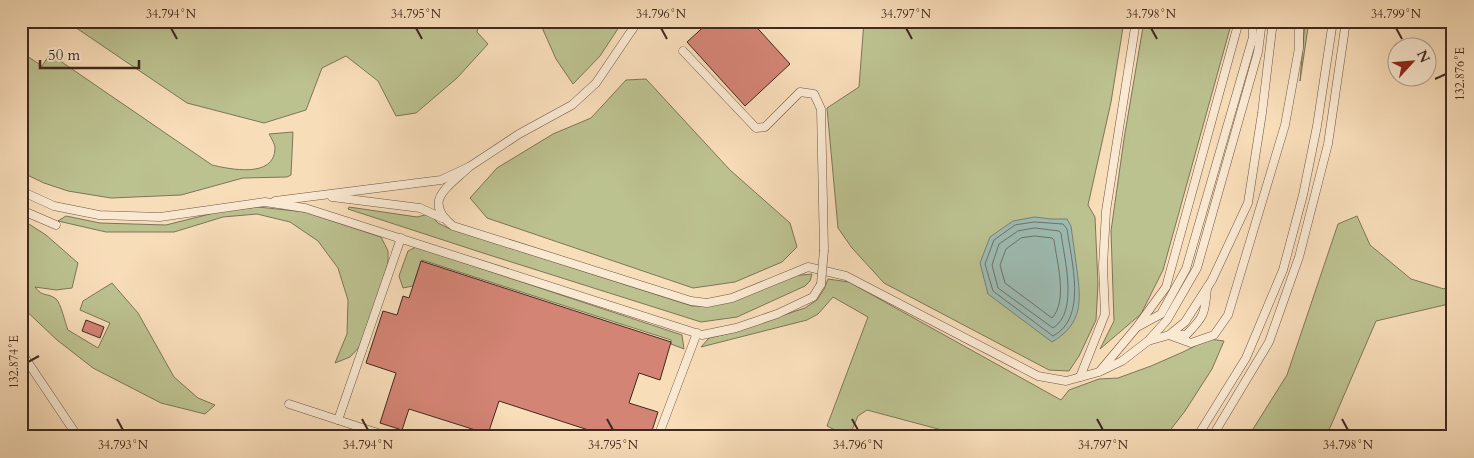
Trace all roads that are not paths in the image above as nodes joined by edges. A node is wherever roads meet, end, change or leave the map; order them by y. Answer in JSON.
{"nodes":[{"id":1,"x":638,"y":21,"type":"edge"},
{"id":2,"x":1136,"y":21,"type":"edge"},
{"id":3,"x":1239,"y":21,"type":"edge"},
{"id":4,"x":1252,"y":21,"type":"edge"},
{"id":5,"x":1262,"y":21,"type":"edge"},
{"id":6,"x":1273,"y":21,"type":"edge"},
{"id":7,"x":1299,"y":21,"type":"edge"},
{"id":8,"x":1333,"y":21,"type":"edge"},
{"id":9,"x":1346,"y":21,"type":"edge"},
{"id":10,"x":683,"y":51,"type":"dead end"},
{"id":11,"x":469,"y":167,"type":"junction"},
{"id":12,"x":21,"y":191,"type":"edge"},
{"id":13,"x":321,"y":195,"type":"junction"},
{"id":14,"x":265,"y":202,"type":"junction"},
{"id":15,"x":21,"y":210,"type":"edge"},
{"id":16,"x":442,"y":218,"type":"junction"},
{"id":17,"x":56,"y":225,"type":"dead end"},
{"id":18,"x":401,"y":238,"type":"junction"},
{"id":19,"x":1136,"y":328,"type":"junction"},
{"id":20,"x":697,"y":333,"type":"junction"},
{"id":21,"x":1169,"y":335,"type":"junction"},
{"id":22,"x":1148,"y":341,"type":"junction"},
{"id":23,"x":21,"y":352,"type":"edge"},
{"id":24,"x":1098,"y":372,"type":"junction"},
{"id":25,"x":1080,"y":377,"type":"junction"},
{"id":26,"x":289,"y":404,"type":"dead end"},
{"id":27,"x":338,"y":420,"type":"junction"},
{"id":28,"x":78,"y":437,"type":"edge"},
{"id":29,"x":390,"y":437,"type":"edge"},
{"id":30,"x":660,"y":437,"type":"edge"},
{"id":31,"x":1197,"y":437,"type":"edge"},
{"id":32,"x":1212,"y":437,"type":"edge"}],
"edges":[{"from":1,"to":11,"type":"lane"},
{"from":2,"to":25,"type":"lane"},
{"from":3,"to":19,"type":"lane"},
{"from":4,"to":19,"type":"lane"},
{"from":5,"to":22,"type":"lane"},
{"from":6,"to":21,"type":"lane"},
{"from":7,"to":21,"type":"lane"},
{"from":8,"to":31,"type":"lane"},
{"from":9,"to":32,"type":"lane"},
{"from":10,"to":20,"type":"lane","bridge":true},
{"from":11,"to":13,"type":"lane"},
{"from":11,"to":16,"type":"lane"},
{"from":12,"to":14,"type":"lane"},
{"from":13,"to":14,"type":"lane"},
{"from":13,"to":16,"type":"lane"},
{"from":14,"to":18,"type":"lane"},
{"from":15,"to":17,"type":"lane"},
{"from":16,"to":25,"type":"lane"},
{"from":18,"to":20,"type":"lane"},
{"from":18,"to":27,"type":"lane"},
{"from":19,"to":24,"type":"lane"},
{"from":20,"to":30,"type":"lane"},
{"from":21,"to":22,"type":"lane"},
{"from":22,"to":24,"type":"lane"},
{"from":23,"to":28,"type":"lane"},
{"from":24,"to":25,"type":"lane"},
{"from":26,"to":27,"type":"lane"},
{"from":27,"to":29,"type":"lane"}]}
